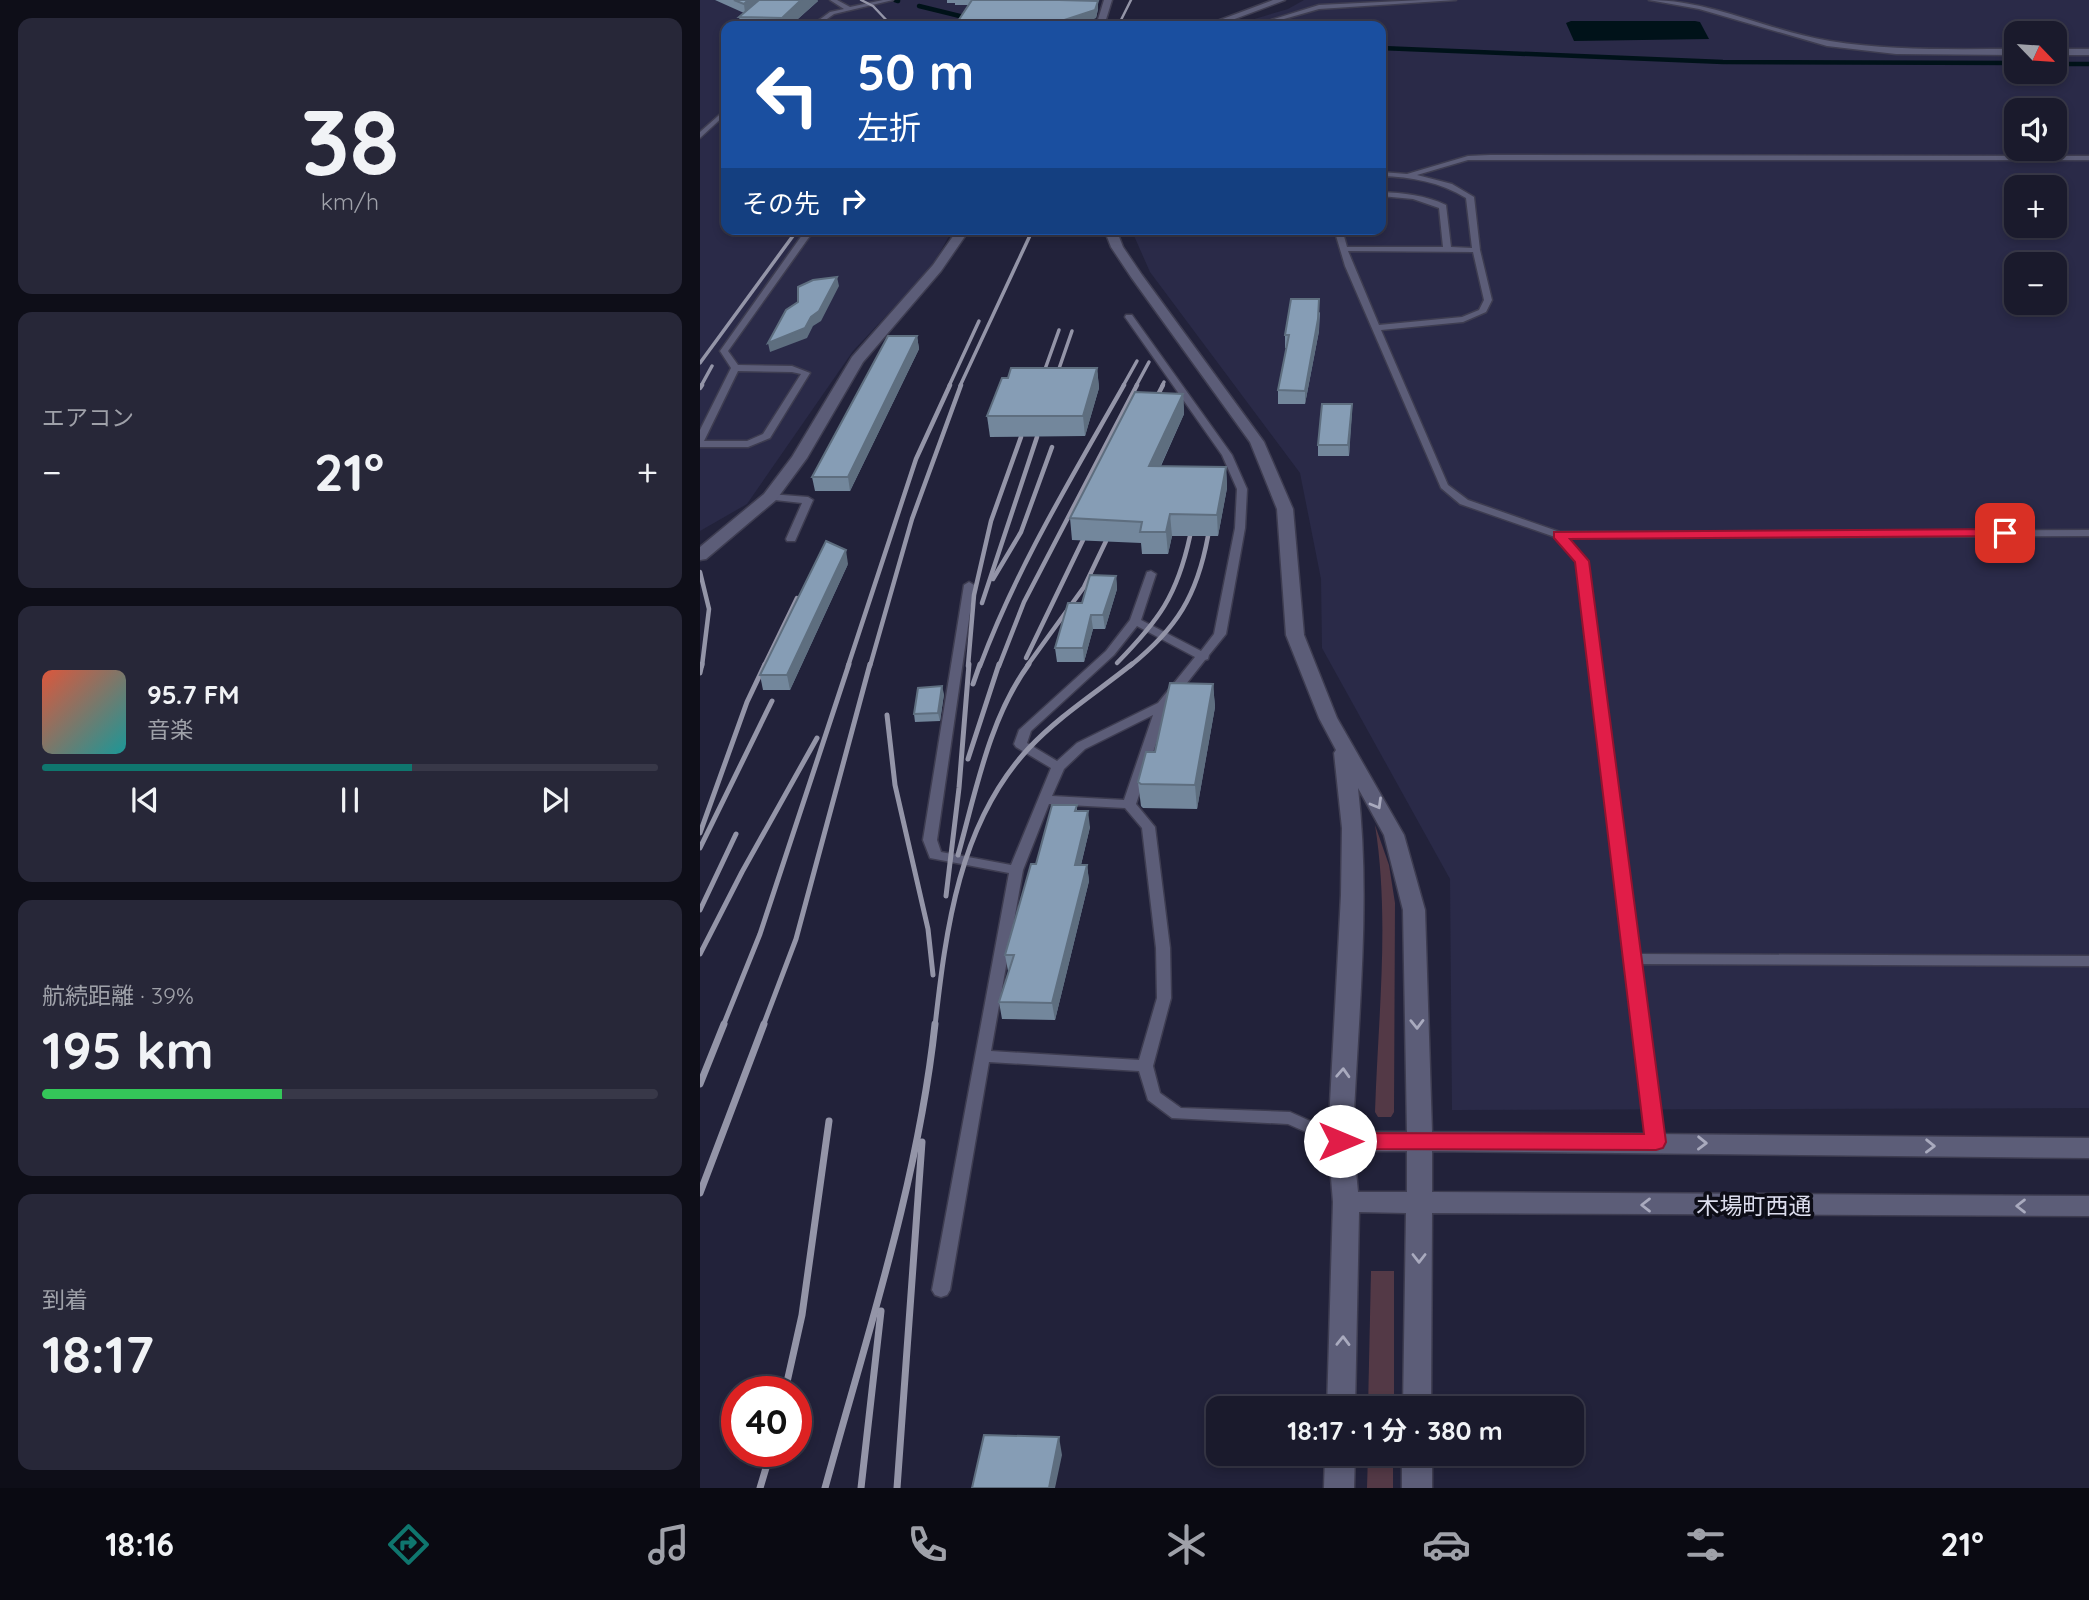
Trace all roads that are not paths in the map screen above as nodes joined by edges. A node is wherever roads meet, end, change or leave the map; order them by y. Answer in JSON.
{"nodes":[{"id":1,"x":833,"y":0,"type":"edge"},
{"id":2,"x":890,"y":0,"type":"edge"},
{"id":3,"x":1108,"y":0,"type":"edge"},
{"id":4,"x":1281,"y":0,"type":"edge"},
{"id":5,"x":1453,"y":0,"type":"edge"},
{"id":6,"x":1653,"y":0,"type":"edge"},
{"id":7,"x":850,"y":10,"type":"junction"},
{"id":8,"x":821,"y":21,"type":"edge"},
{"id":9,"x":1102,"y":21,"type":"edge"},
{"id":10,"x":1222,"y":21,"type":"edge"},
{"id":11,"x":1272,"y":21,"type":"edge"},
{"id":12,"x":2004,"y":52,"type":"edge"},
{"id":13,"x":2067,"y":52,"type":"edge"},
{"id":14,"x":2089,"y":52,"type":"edge"},
{"id":15,"x":721,"y":116,"type":"edge"},
{"id":16,"x":700,"y":136,"type":"edge"},
{"id":17,"x":2089,"y":158,"type":"edge"},
{"id":18,"x":1386,"y":174,"type":"edge"},
{"id":19,"x":1407,"y":176,"type":"junction"},
{"id":20,"x":1386,"y":194,"type":"edge"},
{"id":21,"x":807,"y":235,"type":"edge"},
{"id":22,"x":960,"y":235,"type":"edge"},
{"id":23,"x":1113,"y":235,"type":"edge"},
{"id":24,"x":1340,"y":235,"type":"edge"},
{"id":25,"x":1344,"y":249,"type":"junction"},
{"id":26,"x":1447,"y":249,"type":"junction"},
{"id":27,"x":1475,"y":250,"type":"junction"},
{"id":28,"x":1129,"y":317,"type":"dead end"},
{"id":29,"x":1376,"y":328,"type":"junction"},
{"id":30,"x":735,"y":368,"type":"junction"},
{"id":31,"x":700,"y":442,"type":"edge"},
{"id":32,"x":769,"y":497,"type":"junction"},
{"id":33,"x":2089,"y":533,"type":"edge"},
{"id":34,"x":1559,"y":535,"type":"junction"},
{"id":35,"x":791,"y":539,"type":"dead end"},
{"id":36,"x":700,"y":555,"type":"edge"},
{"id":37,"x":1151,"y":574,"type":"dead end"},
{"id":38,"x":969,"y":585,"type":"dead end"},
{"id":39,"x":1135,"y":621,"type":"junction"},
{"id":40,"x":1204,"y":657,"type":"junction"},
{"id":41,"x":1162,"y":706,"type":"junction"},
{"id":42,"x":1343,"y":745,"type":"junction"},
{"id":43,"x":1058,"y":767,"type":"junction"},
{"id":44,"x":1045,"y":800,"type":"junction"},
{"id":45,"x":1129,"y":804,"type":"junction"},
{"id":46,"x":1016,"y":870,"type":"junction"},
{"id":47,"x":1633,"y":959,"type":"junction"},
{"id":48,"x":2089,"y":961,"type":"edge"},
{"id":49,"x":984,"y":1056,"type":"junction"},
{"id":50,"x":1145,"y":1066,"type":"junction"},
{"id":51,"x":1420,"y":1140,"type":"junction"},
{"id":52,"x":1340,"y":1141,"type":"junction"},
{"id":53,"x":1656,"y":1142,"type":"junction"},
{"id":54,"x":2089,"y":1148,"type":"edge"},
{"id":55,"x":1346,"y":1202,"type":"junction"},
{"id":56,"x":1419,"y":1204,"type":"junction"},
{"id":57,"x":2089,"y":1206,"type":"edge"},
{"id":58,"x":941,"y":1290,"type":"dead end"},
{"id":59,"x":1341,"y":1396,"type":"edge"},
{"id":60,"x":1418,"y":1396,"type":"edge"},
{"id":61,"x":1340,"y":1466,"type":"edge"},
{"id":62,"x":1417,"y":1466,"type":"edge"},
{"id":63,"x":1339,"y":1488,"type":"edge"},
{"id":64,"x":1417,"y":1488,"type":"edge"}],
"edges":[{"from":1,"to":7,"type":"lane"},
{"from":2,"to":7,"type":"lane"},
{"from":3,"to":9,"type":"street"},
{"from":4,"to":10,"type":"street"},
{"from":5,"to":11,"type":"lane"},
{"from":6,"to":12,"type":"street"},
{"from":7,"to":8,"type":"lane"},
{"from":13,"to":14,"type":"street"},
{"from":15,"to":16,"type":"lane"},
{"from":17,"to":19,"type":"lane"},
{"from":18,"to":19,"type":"lane"},
{"from":19,"to":27,"type":"lane"},
{"from":20,"to":26,"type":"lane"},
{"from":21,"to":30,"type":"lane"},
{"from":22,"to":32,"type":"street"},
{"from":23,"to":42,"type":"street"},
{"from":24,"to":25,"type":"lane"},
{"from":25,"to":26,"type":"lane"},
{"from":25,"to":29,"type":"lane"},
{"from":26,"to":27,"type":"lane"},
{"from":27,"to":29,"type":"lane"},
{"from":28,"to":40,"type":"lane"},
{"from":29,"to":34,"type":"lane"},
{"from":30,"to":31,"type":"lane"},
{"from":30,"to":31,"type":"lane"},
{"from":32,"to":35,"type":"lane"},
{"from":32,"to":36,"type":"street"},
{"from":33,"to":34,"type":"lane"},
{"from":34,"to":47,"type":"lane"},
{"from":37,"to":39,"type":"lane"},
{"from":38,"to":46,"type":"lane"},
{"from":39,"to":40,"type":"lane"},
{"from":39,"to":43,"type":"lane"},
{"from":40,"to":41,"type":"lane"},
{"from":41,"to":43,"type":"lane"},
{"from":41,"to":45,"type":"lane"},
{"from":42,"to":51,"type":"street","one_way":true},
{"from":52,"to":42,"type":"street","one_way":true},
{"from":43,"to":44,"type":"lane"},
{"from":44,"to":45,"type":"lane"},
{"from":44,"to":46,"type":"lane"},
{"from":45,"to":50,"type":"lane"},
{"from":46,"to":49,"type":"lane"},
{"from":47,"to":48,"type":"lane"},
{"from":47,"to":53,"type":"lane"},
{"from":49,"to":50,"type":"lane"},
{"from":49,"to":58,"type":"lane"},
{"from":50,"to":52,"type":"lane"},
{"from":51,"to":52,"type":"street"},
{"from":51,"to":53,"type":"street"},
{"from":51,"to":56,"type":"street"},
{"from":52,"to":55,"type":"street"},
{"from":53,"to":54,"type":"street","one_way":true},
{"from":55,"to":56,"type":"street","name":"木場町西通"},
{"from":59,"to":55,"type":"street","one_way":true},
{"from":57,"to":56,"type":"street","name":"木場町西通","one_way":true},
{"from":56,"to":60,"type":"street","one_way":true},
{"from":61,"to":63,"type":"street"},
{"from":62,"to":64,"type":"street"}]}
